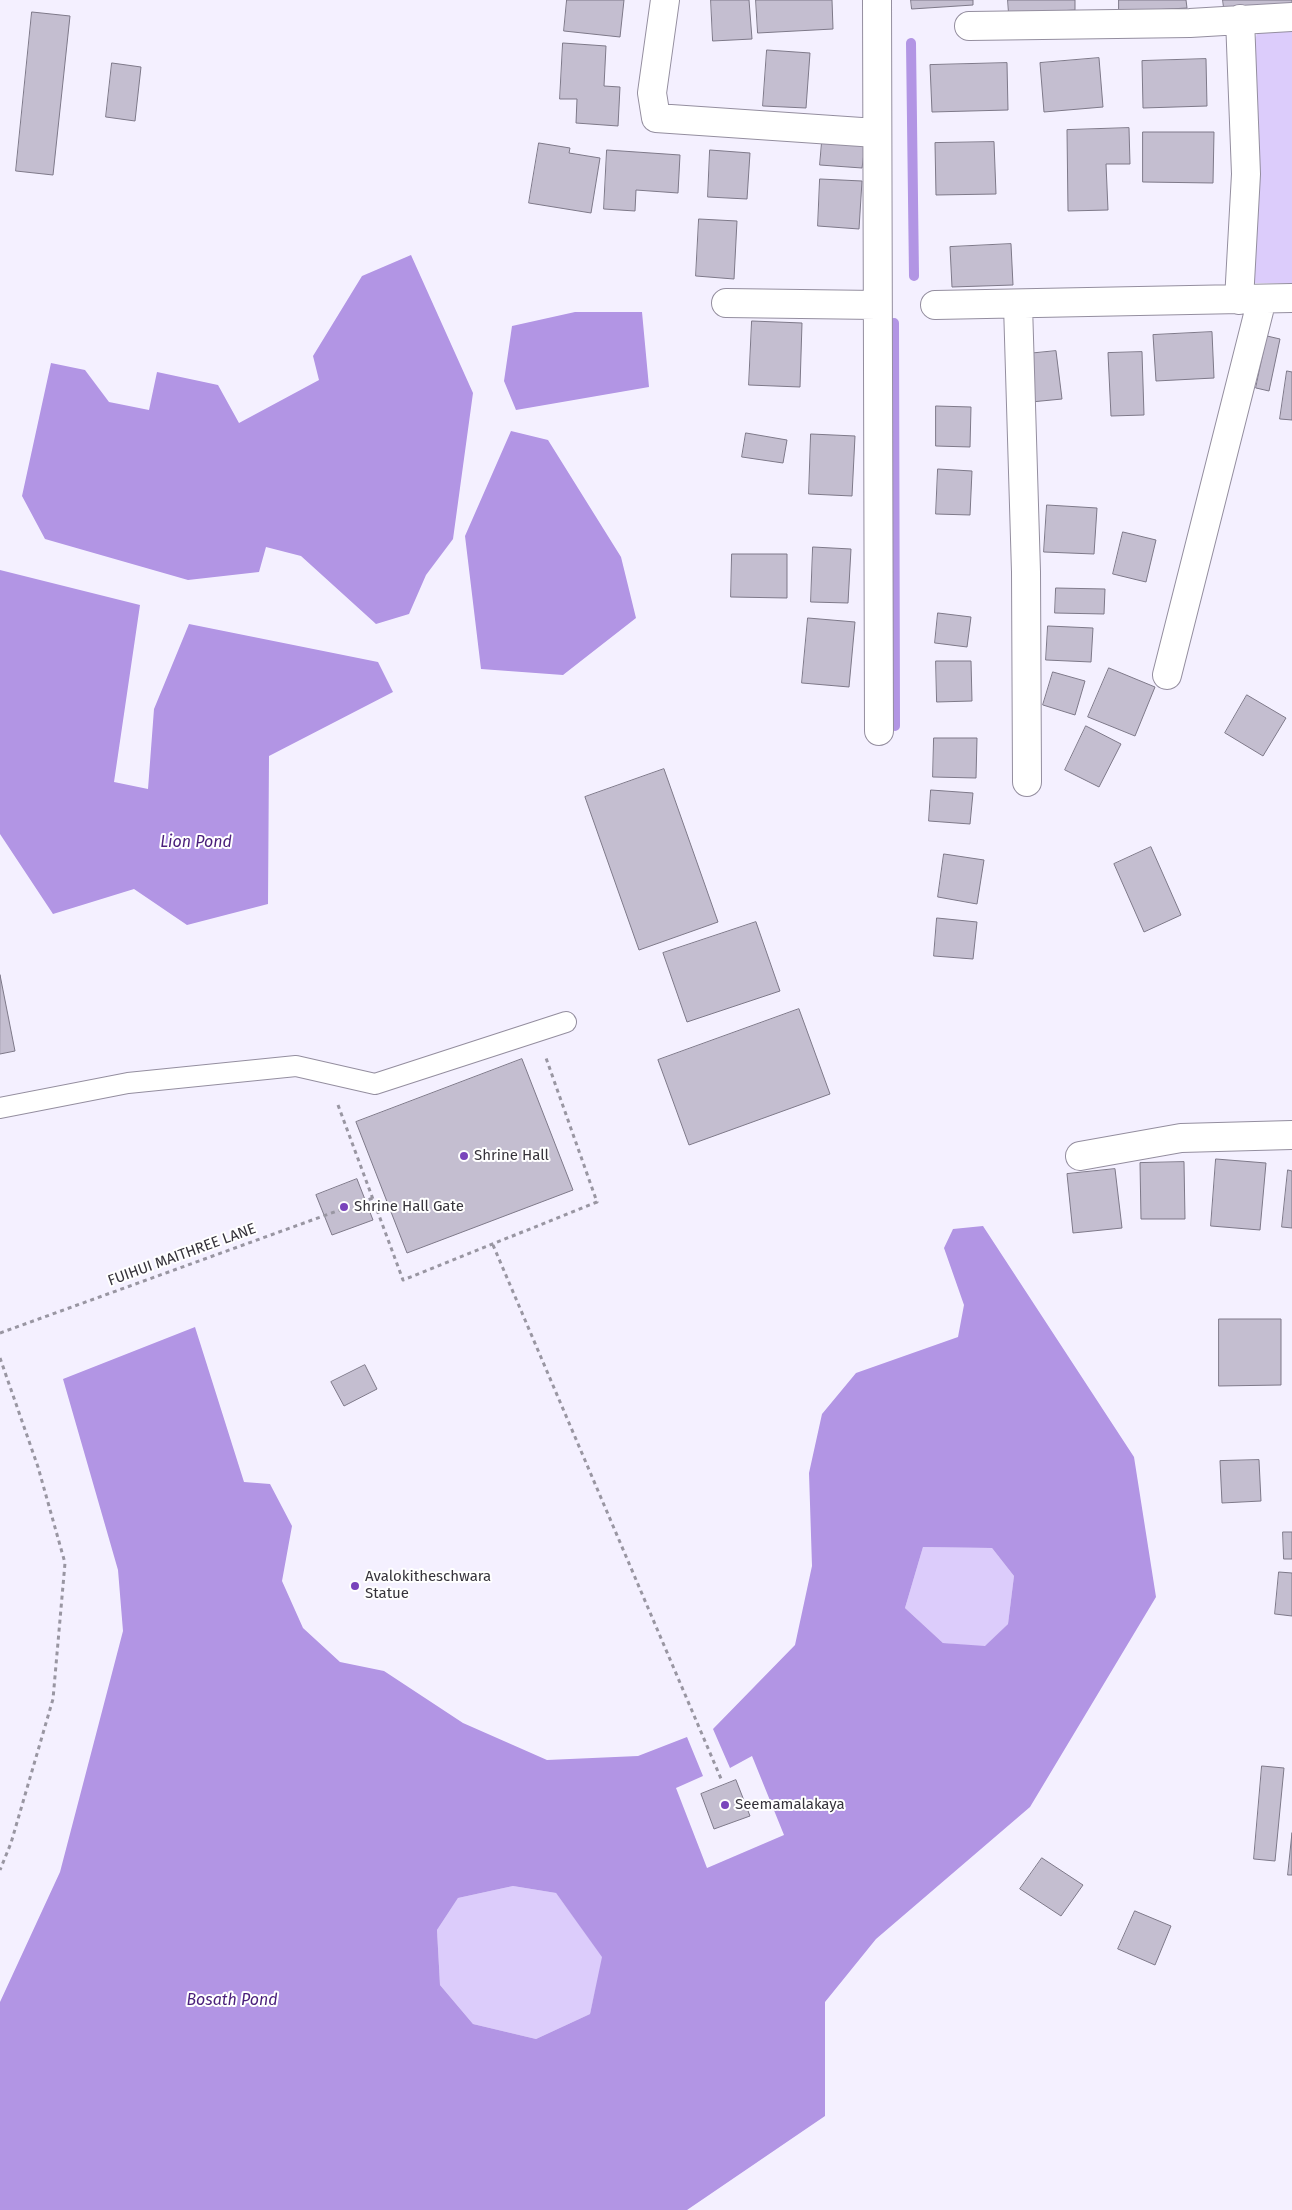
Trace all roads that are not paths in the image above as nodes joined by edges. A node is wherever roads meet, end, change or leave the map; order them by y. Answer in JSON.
{"nodes":[{"id":1,"x":665,"y":0,"type":"edge"},
{"id":2,"x":876,"y":0,"type":"edge"},
{"id":3,"x":1292,"y":17,"type":"edge"},
{"id":4,"x":1240,"y":19,"type":"junction"},
{"id":5,"x":969,"y":26,"type":"dead end"},
{"id":6,"x":876,"y":133,"type":"junction"},
{"id":7,"x":1292,"y":298,"type":"edge"},
{"id":8,"x":1251,"y":299,"type":"junction"},
{"id":9,"x":726,"y":303,"type":"dead end"},
{"id":10,"x":876,"y":305,"type":"junction"},
{"id":11,"x":935,"y":305,"type":"dead end"},
{"id":12,"x":1018,"y":305,"type":"junction"},
{"id":13,"x":1167,"y":675,"type":"dead end"},
{"id":14,"x":879,"y":731,"type":"dead end"},
{"id":15,"x":1027,"y":782,"type":"dead end"},
{"id":16,"x":566,"y":1022,"type":"dead end"},
{"id":17,"x":0,"y":1108,"type":"edge"},
{"id":18,"x":1292,"y":1135,"type":"edge"},
{"id":19,"x":1080,"y":1156,"type":"dead end"}],
"edges":[{"from":1,"to":6,"type":"street"},
{"from":2,"to":6,"type":"street"},
{"from":3,"to":4,"type":"street"},
{"from":4,"to":5,"type":"street"},
{"from":4,"to":8,"type":"street"},
{"from":6,"to":10,"type":"street"},
{"from":7,"to":8,"type":"street"},
{"from":8,"to":12,"type":"street"},
{"from":8,"to":13,"type":"street"},
{"from":9,"to":10,"type":"street"},
{"from":10,"to":14,"type":"street"},
{"from":11,"to":12,"type":"street"},
{"from":12,"to":15,"type":"street"},
{"from":16,"to":17,"type":"lane"},
{"from":18,"to":19,"type":"street"}]}
